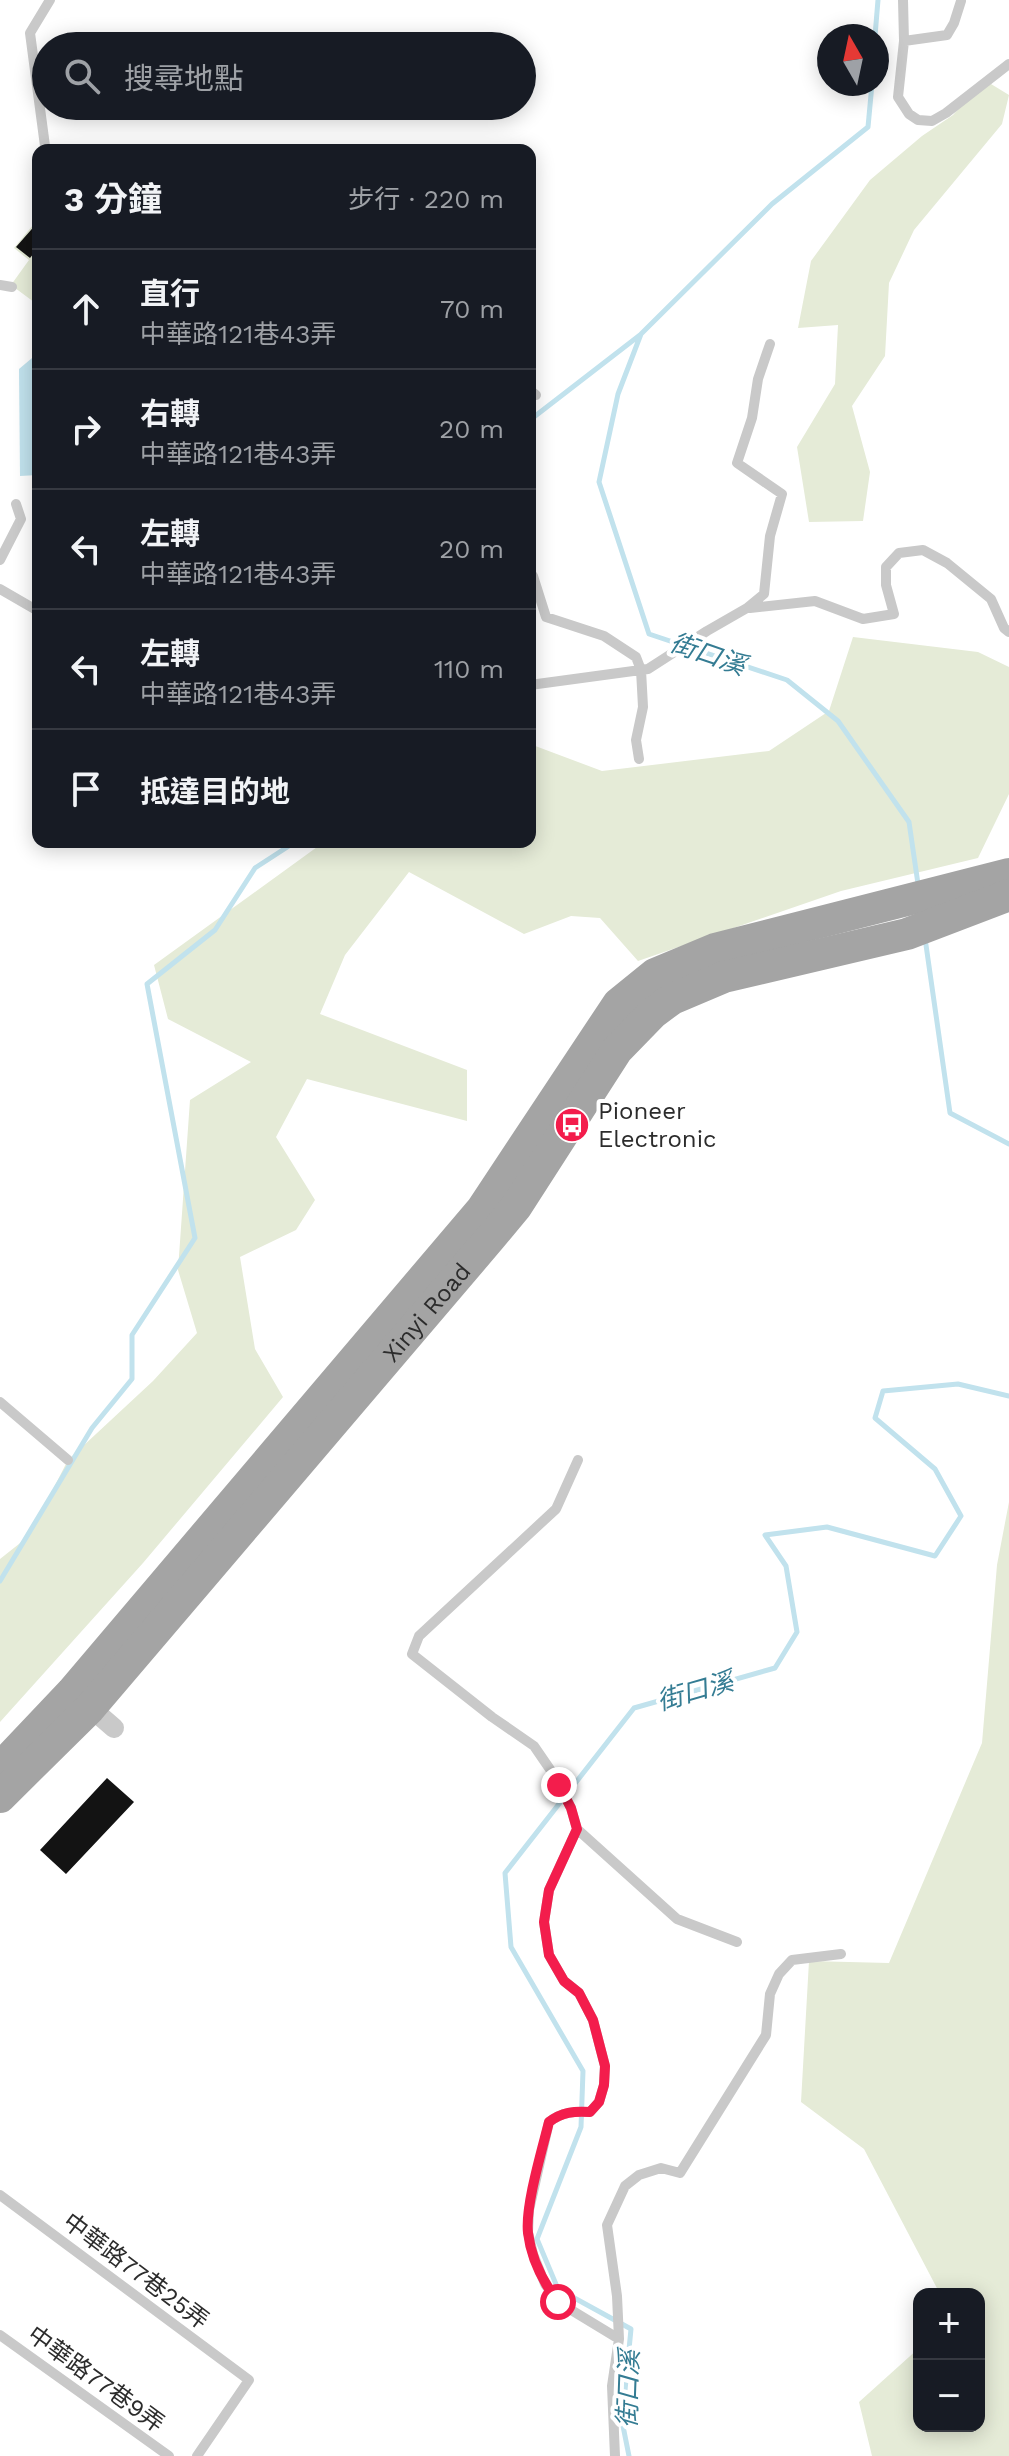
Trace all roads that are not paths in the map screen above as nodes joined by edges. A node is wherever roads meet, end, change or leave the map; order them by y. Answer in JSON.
{"nodes":[{"id":1,"x":50,"y":0,"type":"edge"},
{"id":2,"x":903,"y":0,"type":"edge"},
{"id":3,"x":961,"y":1,"type":"edge"},
{"id":4,"x":904,"y":41,"type":"junction"},
{"id":5,"x":32,"y":48,"type":"edge"},
{"id":6,"x":1009,"y":64,"type":"edge"},
{"id":7,"x":42,"y":120,"type":"edge"},
{"id":8,"x":45,"y":144,"type":"edge"},
{"id":9,"x":770,"y":344,"type":"dead end"},
{"id":10,"x":16,"y":504,"type":"dead end"},
{"id":11,"x":0,"y":560,"type":"edge"},
{"id":12,"x":536,"y":585,"type":"edge"},
{"id":13,"x":0,"y":589,"type":"edge"},
{"id":14,"x":32,"y":608,"type":"edge"},
{"id":15,"x":747,"y":608,"type":"junction"},
{"id":16,"x":1007,"y":630,"type":"edge"},
{"id":17,"x":641,"y":670,"type":"junction"},
{"id":18,"x":536,"y":684,"type":"edge"},
{"id":19,"x":639,"y":759,"type":"dead end"},
{"id":20,"x":998,"y":888,"type":"edge"},
{"id":21,"x":508,"y":1194,"type":"junction"},
{"id":22,"x":0,"y":1402,"type":"edge"},
{"id":23,"x":68,"y":1460,"type":"dead end"},
{"id":24,"x":578,"y":1460,"type":"dead end"},
{"id":25,"x":92,"y":1709,"type":"junction"},
{"id":26,"x":0,"y":1768,"type":"edge"},
{"id":27,"x":0,"y":1797,"type":"edge"},
{"id":28,"x":577,"y":1829,"type":"junction"},
{"id":29,"x":737,"y":1942,"type":"dead end"},
{"id":30,"x":841,"y":1954,"type":"dead end"},
{"id":31,"x":0,"y":2195,"type":"edge"},
{"id":32,"x":0,"y":2335,"type":"edge"},
{"id":33,"x":619,"y":2339,"type":"junction"},
{"id":34,"x":169,"y":2456,"type":"edge"},
{"id":35,"x":197,"y":2456,"type":"edge"},
{"id":36,"x":615,"y":2456,"type":"edge"}],
"edges":[{"from":1,"to":5,"type":"lane"},
{"from":2,"to":4,"type":"lane"},
{"from":3,"to":4,"type":"lane"},
{"from":4,"to":6,"type":"lane"},
{"from":7,"to":8,"type":"lane"},
{"from":9,"to":15,"type":"lane"},
{"from":10,"to":11,"type":"lane"},
{"from":12,"to":17,"type":"lane"},
{"from":13,"to":14,"type":"lane"},
{"from":15,"to":16,"type":"lane"},
{"from":15,"to":17,"type":"lane"},
{"from":17,"to":18,"type":"lane"},
{"from":17,"to":19,"type":"lane"},
{"from":20,"to":21,"type":"main road","name":"Xinyi Road"},
{"from":20,"to":21,"type":"main road","name":"Xinyi Road"},
{"from":21,"to":25,"type":"main road","name":"Xinyi Road"},
{"from":22,"to":23,"type":"lane"},
{"from":24,"to":28,"type":"lane"},
{"from":25,"to":26,"type":"main road","name":"Xinyi Road"},
{"from":25,"to":27,"type":"main road","name":"Xinyi Road"},
{"from":28,"to":29,"type":"lane"},
{"from":28,"to":33,"type":"lane"},
{"from":30,"to":33,"type":"lane"},
{"from":31,"to":35,"type":"lane","name":"中華路77巷25弄"},
{"from":32,"to":34,"type":"lane","name":"中華路77巷9弄"},
{"from":33,"to":36,"type":"lane"}]}
